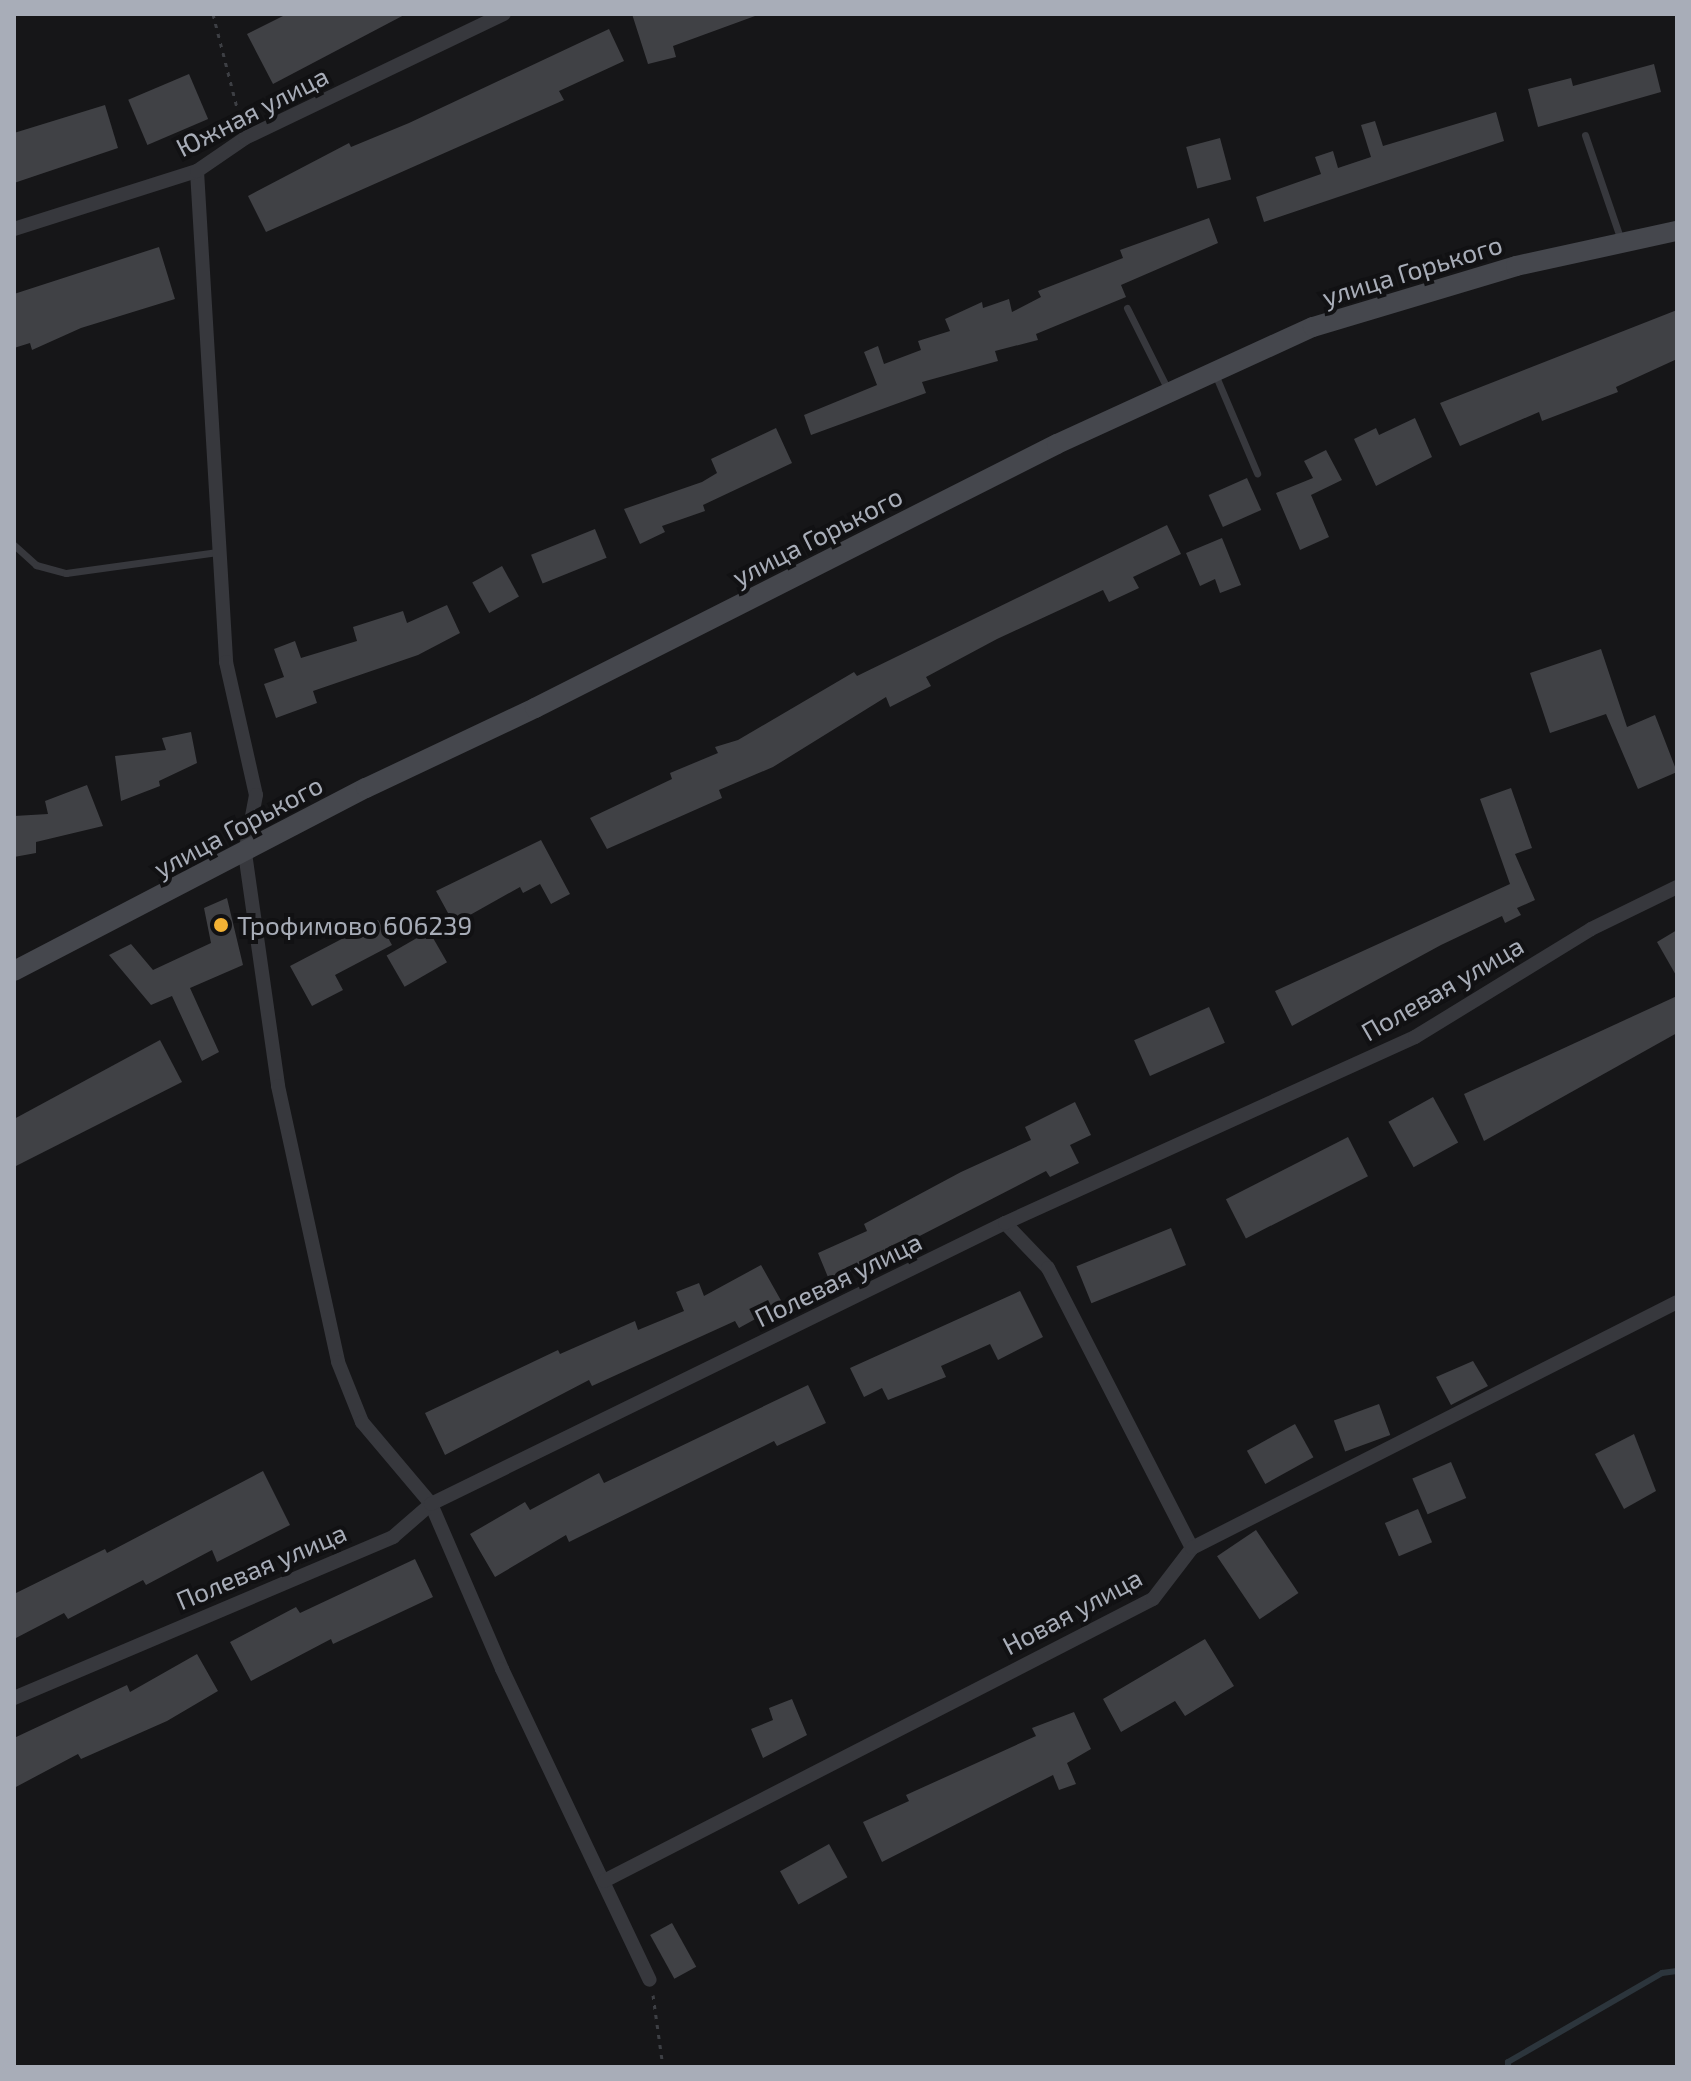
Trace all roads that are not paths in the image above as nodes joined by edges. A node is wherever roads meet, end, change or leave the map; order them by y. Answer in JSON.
{"nodes":[{"id":1,"x":504,"y":14,"type":"edge"},
{"id":2,"x":1585,"y":135,"type":"dead end"},
{"id":3,"x":197,"y":171,"type":"junction"},
{"id":4,"x":14,"y":229,"type":"edge"},
{"id":5,"x":1677,"y":231,"type":"edge"},
{"id":6,"x":1622,"y":242,"type":"junction"},
{"id":7,"x":1127,"y":308,"type":"dead end"},
{"id":8,"x":1214,"y":372,"type":"junction"},
{"id":9,"x":1169,"y":392,"type":"junction"},
{"id":10,"x":1257,"y":473,"type":"dead end"},
{"id":11,"x":14,"y":545,"type":"edge"},
{"id":12,"x":218,"y":552,"type":"junction"},
{"id":13,"x":245,"y":853,"type":"junction"},
{"id":14,"x":1677,"y":887,"type":"edge"},
{"id":15,"x":14,"y":971,"type":"edge"},
{"id":16,"x":1005,"y":1223,"type":"junction"},
{"id":17,"x":1677,"y":1302,"type":"edge"},
{"id":18,"x":431,"y":1504,"type":"junction"},
{"id":19,"x":1192,"y":1548,"type":"junction"},
{"id":20,"x":14,"y":1698,"type":"edge"},
{"id":21,"x":604,"y":1881,"type":"junction"},
{"id":22,"x":650,"y":1980,"type":"road end"}],
"edges":[{"from":1,"to":3,"type":"street","name":"Южная улица"},
{"from":2,"to":6,"type":"lane"},
{"from":3,"to":4,"type":"street","name":"Южная улица"},
{"from":3,"to":12,"type":"street"},
{"from":5,"to":6,"type":"main road","name":"улица Горького"},
{"from":6,"to":8,"type":"main road","name":"улица Горького"},
{"from":7,"to":9,"type":"lane"},
{"from":8,"to":9,"type":"main road","name":"улица Горького"},
{"from":8,"to":10,"type":"lane"},
{"from":9,"to":13,"type":"main road","name":"улица Горького"},
{"from":11,"to":12,"type":"lane"},
{"from":12,"to":13,"type":"street"},
{"from":13,"to":15,"type":"main road","name":"улица Горького"},
{"from":13,"to":18,"type":"street"},
{"from":14,"to":16,"type":"street","name":"Полевая улица"},
{"from":16,"to":18,"type":"street","name":"Полевая улица"},
{"from":16,"to":19,"type":"street"},
{"from":17,"to":19,"type":"street","name":"Новая улица"},
{"from":18,"to":20,"type":"street","name":"Полевая улица"},
{"from":18,"to":21,"type":"street"},
{"from":19,"to":21,"type":"street","name":"Новая улица"},
{"from":21,"to":22,"type":"street"}]}
